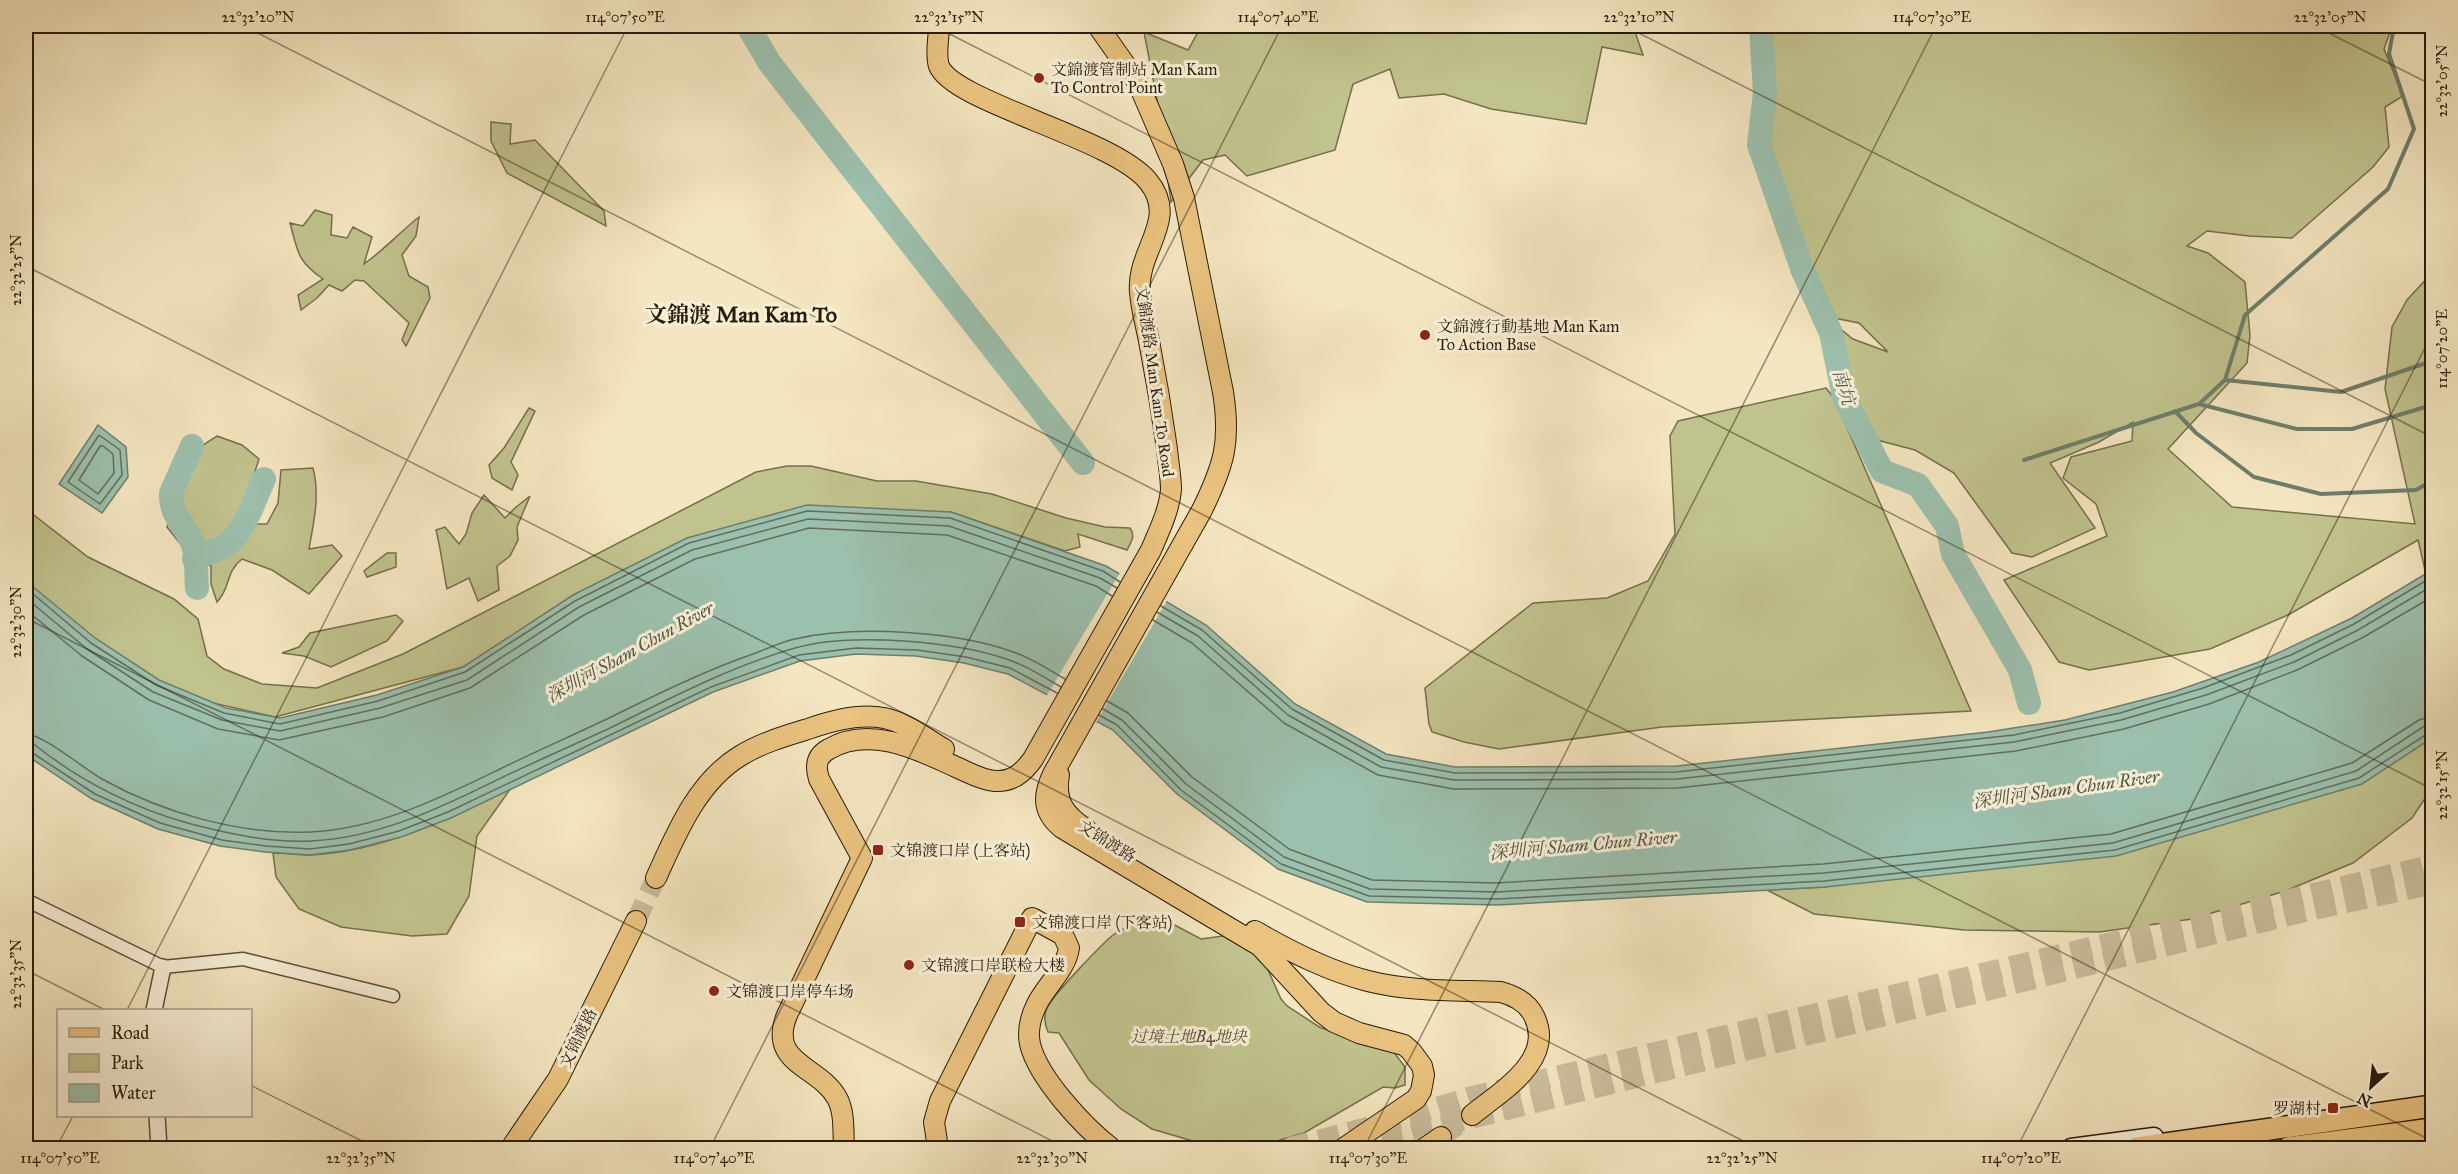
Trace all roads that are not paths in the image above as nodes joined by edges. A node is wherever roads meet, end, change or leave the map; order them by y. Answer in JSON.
{"nodes":[{"id":1,"x":939,"y":26,"type":"edge"},
{"id":2,"x":1098,"y":26,"type":"edge"},
{"id":3,"x":1047,"y":732,"type":"junction"},
{"id":4,"x":1070,"y":744,"type":"junction"},
{"id":5,"x":657,"y":878,"type":"tunnel mouth"},
{"id":6,"x":26,"y":900,"type":"edge"},
{"id":7,"x":636,"y":921,"type":"tunnel mouth"},
{"id":8,"x":163,"y":967,"type":"junction"},
{"id":9,"x":393,"y":996,"type":"dead end"},
{"id":10,"x":154,"y":1009,"type":"edge"},
{"id":11,"x":2433,"y":1098,"type":"edge"},
{"id":12,"x":2433,"y":1106,"type":"edge"},
{"id":13,"x":1472,"y":1115,"type":"tunnel mouth"},
{"id":14,"x":157,"y":1117,"type":"edge"},
{"id":15,"x":2433,"y":1131,"type":"edge"},
{"id":16,"x":1441,"y":1137,"type":"tunnel mouth"},
{"id":17,"x":159,"y":1149,"type":"edge"},
{"id":18,"x":510,"y":1149,"type":"edge"},
{"id":19,"x":844,"y":1149,"type":"edge"},
{"id":20,"x":938,"y":1149,"type":"edge"},
{"id":21,"x":1111,"y":1149,"type":"edge"},
{"id":22,"x":1344,"y":1149,"type":"edge"},
{"id":23,"x":1425,"y":1149,"type":"edge"},
{"id":24,"x":2071,"y":1149,"type":"edge"},
{"id":25,"x":2137,"y":1149,"type":"edge"},
{"id":26,"x":2288,"y":1149,"type":"edge"},
{"id":27,"x":2327,"y":1149,"type":"edge"}],
"edges":[{"from":1,"to":3,"type":"main road","name":"文錦渡路 Man Kam To Road"},
{"from":2,"to":4,"type":"main road"},
{"from":3,"to":5,"type":"main road"},
{"from":3,"to":19,"type":"main road"},
{"from":4,"to":13,"type":"main road","name":"文锦渡路"},
{"from":4,"to":22,"type":"main road","name":"文锦渡路"},
{"from":6,"to":8,"type":"street"},
{"from":7,"to":18,"type":"main road","name":"文锦渡路"},
{"from":8,"to":9,"type":"street"},
{"from":8,"to":10,"type":"street"},
{"from":11,"to":24,"type":"main road"},
{"from":12,"to":25,"type":"highway"},
{"from":14,"to":17,"type":"street"},
{"from":15,"to":26,"type":"highway"},
{"from":15,"to":27,"type":"main road"},
{"from":16,"to":23,"type":"main road"},
{"from":20,"to":21,"type":"main road"}]}
